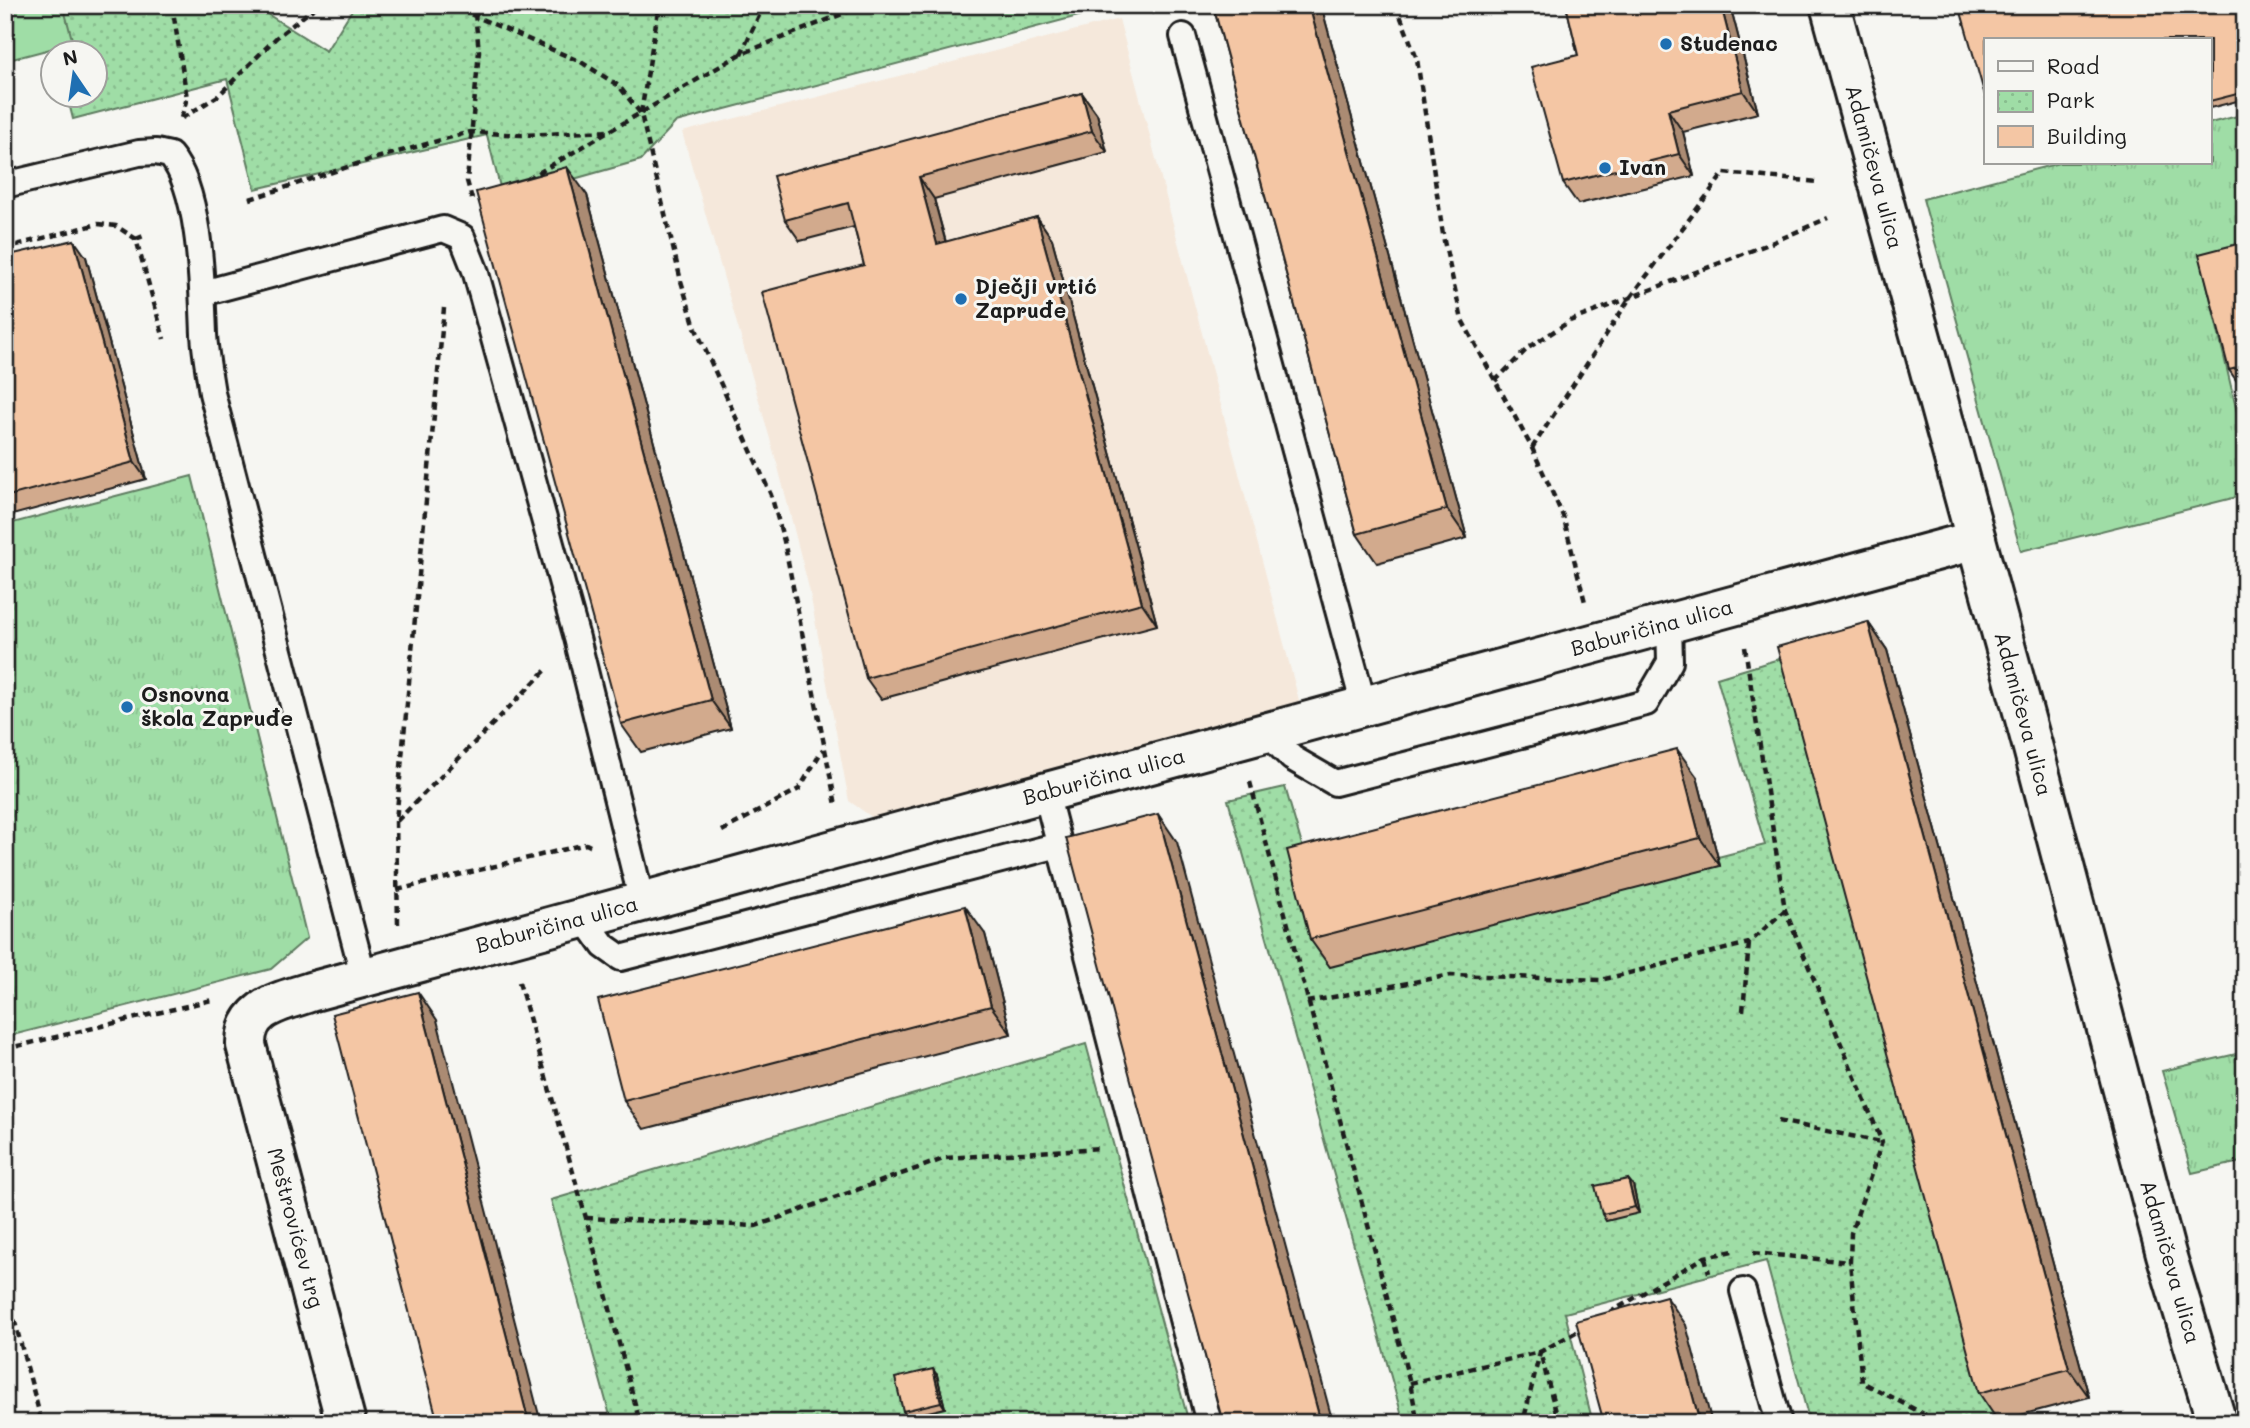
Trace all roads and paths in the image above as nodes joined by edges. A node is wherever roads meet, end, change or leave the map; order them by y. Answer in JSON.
{"nodes":[{"id":1,"x":172,"y":5,"type":"edge"},
{"id":2,"x":318,"y":5,"type":"edge"},
{"id":3,"x":449,"y":5,"type":"edge"},
{"id":4,"x":474,"y":5,"type":"edge"},
{"id":5,"x":485,"y":5,"type":"edge"},
{"id":6,"x":659,"y":5,"type":"edge"},
{"id":7,"x":764,"y":5,"type":"edge"},
{"id":8,"x":865,"y":5,"type":"edge"},
{"id":9,"x":1396,"y":5,"type":"edge"},
{"id":10,"x":1830,"y":5,"type":"edge"},
{"id":11,"x":474,"y":17,"type":"junction"},
{"id":12,"x":1183,"y":36,"type":"dead end"},
{"id":13,"x":741,"y":54,"type":"junction"},
{"id":14,"x":641,"y":114,"type":"junction"},
{"id":15,"x":612,"y":131,"type":"junction"},
{"id":16,"x":470,"y":132,"type":"junction"},
{"id":17,"x":1818,"y":182,"type":"dead end"},
{"id":18,"x":520,"y":183,"type":"edge"},
{"id":19,"x":5,"y":185,"type":"edge"},
{"id":20,"x":250,"y":199,"type":"dead end"},
{"id":21,"x":475,"y":209,"type":"dead end"},
{"id":22,"x":1828,"y":218,"type":"dead end"},
{"id":23,"x":146,"y":235,"type":"dead end"},
{"id":24,"x":5,"y":248,"type":"edge"},
{"id":25,"x":203,"y":293,"type":"junction"},
{"id":26,"x":446,"y":295,"type":"dead end"},
{"id":27,"x":1630,"y":298,"type":"junction"},
{"id":28,"x":1495,"y":380,"type":"junction"},
{"id":29,"x":1532,"y":448,"type":"junction"},
{"id":30,"x":1976,"y":540,"type":"junction"},
{"id":31,"x":1739,"y":605,"type":"junction"},
{"id":32,"x":1669,"y":624,"type":"junction"},
{"id":33,"x":577,"y":638,"type":"junction"},
{"id":34,"x":1596,"y":644,"type":"junction"},
{"id":35,"x":1364,"y":706,"type":"junction"},
{"id":36,"x":1253,"y":736,"type":"junction"},
{"id":37,"x":1046,"y":793,"type":"junction"},
{"id":38,"x":397,"y":821,"type":"junction"},
{"id":39,"x":1059,"y":845,"type":"junction"},
{"id":40,"x":845,"y":847,"type":"junction"},
{"id":41,"x":642,"y":902,"type":"junction"},
{"id":42,"x":1785,"y":909,"type":"junction"},
{"id":43,"x":584,"y":918,"type":"junction"},
{"id":44,"x":506,"y":939,"type":"junction"},
{"id":45,"x":1749,"y":943,"type":"junction"},
{"id":46,"x":381,"y":973,"type":"junction"},
{"id":47,"x":225,"y":997,"type":"dead end"},
{"id":48,"x":1307,"y":1002,"type":"junction"},
{"id":49,"x":1743,"y":1011,"type":"dead end"},
{"id":50,"x":246,"y":1033,"type":"joint"},
{"id":51,"x":5,"y":1049,"type":"edge"},
{"id":52,"x":1778,"y":1121,"type":"dead end"},
{"id":53,"x":1882,"y":1142,"type":"junction"},
{"id":54,"x":1136,"y":1146,"type":"junction"},
{"id":55,"x":586,"y":1218,"type":"junction"},
{"id":56,"x":1732,"y":1251,"type":"junction"},
{"id":57,"x":1850,"y":1262,"type":"junction"},
{"id":58,"x":5,"y":1285,"type":"edge"},
{"id":59,"x":1743,"y":1291,"type":"joint"},
{"id":60,"x":1599,"y":1318,"type":"edge"},
{"id":61,"x":1587,"y":1325,"type":"edge"},
{"id":62,"x":1540,"y":1352,"type":"junction"},
{"id":63,"x":1410,"y":1383,"type":"junction"},
{"id":64,"x":42,"y":1423,"type":"edge"},
{"id":65,"x":346,"y":1423,"type":"edge"},
{"id":66,"x":640,"y":1423,"type":"edge"},
{"id":67,"x":1209,"y":1423,"type":"edge"},
{"id":68,"x":1418,"y":1423,"type":"edge"},
{"id":69,"x":1523,"y":1423,"type":"edge"},
{"id":70,"x":1559,"y":1423,"type":"edge"},
{"id":71,"x":1779,"y":1423,"type":"edge"},
{"id":72,"x":1941,"y":1423,"type":"edge"},
{"id":73,"x":2217,"y":1423,"type":"edge"}],
"edges":[{"from":1,"to":2,"type":"path"},
{"from":3,"to":11,"type":"path"},
{"from":4,"to":11,"type":"path"},
{"from":5,"to":11,"type":"path"},
{"from":6,"to":14,"type":"path"},
{"from":7,"to":13,"type":"path"},
{"from":8,"to":13,"type":"path"},
{"from":9,"to":28,"type":"path"},
{"from":10,"to":30,"type":"street","name":"Adamičeva ulica"},
{"from":11,"to":14,"type":"path"},
{"from":11,"to":16,"type":"path"},
{"from":12,"to":35,"type":"lane"},
{"from":13,"to":14,"type":"path"},
{"from":14,"to":15,"type":"path"},
{"from":14,"to":40,"type":"path"},
{"from":15,"to":16,"type":"path"},
{"from":15,"to":18,"type":"path"},
{"from":16,"to":20,"type":"path"},
{"from":16,"to":21,"type":"path"},
{"from":17,"to":27,"type":"path"},
{"from":19,"to":25,"type":"lane"},
{"from":22,"to":27,"type":"path"},
{"from":23,"to":24,"type":"path"},
{"from":25,"to":33,"type":"lane"},
{"from":25,"to":46,"type":"lane"},
{"from":26,"to":38,"type":"path"},
{"from":27,"to":28,"type":"path"},
{"from":27,"to":29,"type":"path"},
{"from":28,"to":29,"type":"path"},
{"from":29,"to":34,"type":"path"},
{"from":30,"to":31,"type":"street","name":"Baburičina ulica"},
{"from":30,"to":73,"type":"street","name":"Adamičeva ulica"},
{"from":31,"to":32,"type":"street","name":"Baburičina ulica"},
{"from":31,"to":42,"type":"path"},
{"from":32,"to":34,"type":"street","name":"Baburičina ulica"},
{"from":32,"to":36,"type":"lane"},
{"from":33,"to":38,"type":"path"},
{"from":33,"to":41,"type":"lane"},
{"from":34,"to":35,"type":"street","name":"Baburičina ulica"},
{"from":35,"to":36,"type":"street","name":"Baburičina ulica"},
{"from":36,"to":37,"type":"street","name":"Baburičina ulica"},
{"from":36,"to":48,"type":"path"},
{"from":37,"to":39,"type":"lane"},
{"from":37,"to":40,"type":"street","name":"Baburičina ulica"},
{"from":38,"to":46,"type":"path"},
{"from":39,"to":43,"type":"lane"},
{"from":39,"to":54,"type":"lane"},
{"from":40,"to":41,"type":"street","name":"Baburičina ulica"},
{"from":41,"to":43,"type":"street","name":"Baburičina ulica"},
{"from":42,"to":45,"type":"path"},
{"from":42,"to":53,"type":"path"},
{"from":43,"to":44,"type":"street","name":"Baburičina ulica"},
{"from":44,"to":46,"type":"street","name":"Baburičina ulica"},
{"from":44,"to":55,"type":"path"},
{"from":45,"to":48,"type":"path"},
{"from":45,"to":49,"type":"path"},
{"from":46,"to":50,"type":"street","name":"Baburičina ulica"},
{"from":47,"to":51,"type":"path"},
{"from":48,"to":63,"type":"path"},
{"from":50,"to":65,"type":"street","name":"Meštrovićev trg"},
{"from":52,"to":53,"type":"path"},
{"from":53,"to":57,"type":"path"},
{"from":54,"to":55,"type":"path"},
{"from":54,"to":67,"type":"lane"},
{"from":55,"to":66,"type":"path"},
{"from":56,"to":57,"type":"path"},
{"from":56,"to":59,"type":"path"},
{"from":56,"to":60,"type":"path"},
{"from":57,"to":72,"type":"path"},
{"from":58,"to":64,"type":"path"},
{"from":59,"to":71,"type":"lane"},
{"from":61,"to":62,"type":"path"},
{"from":62,"to":63,"type":"path"},
{"from":62,"to":69,"type":"path"},
{"from":62,"to":70,"type":"path"},
{"from":63,"to":68,"type":"path"}]}
